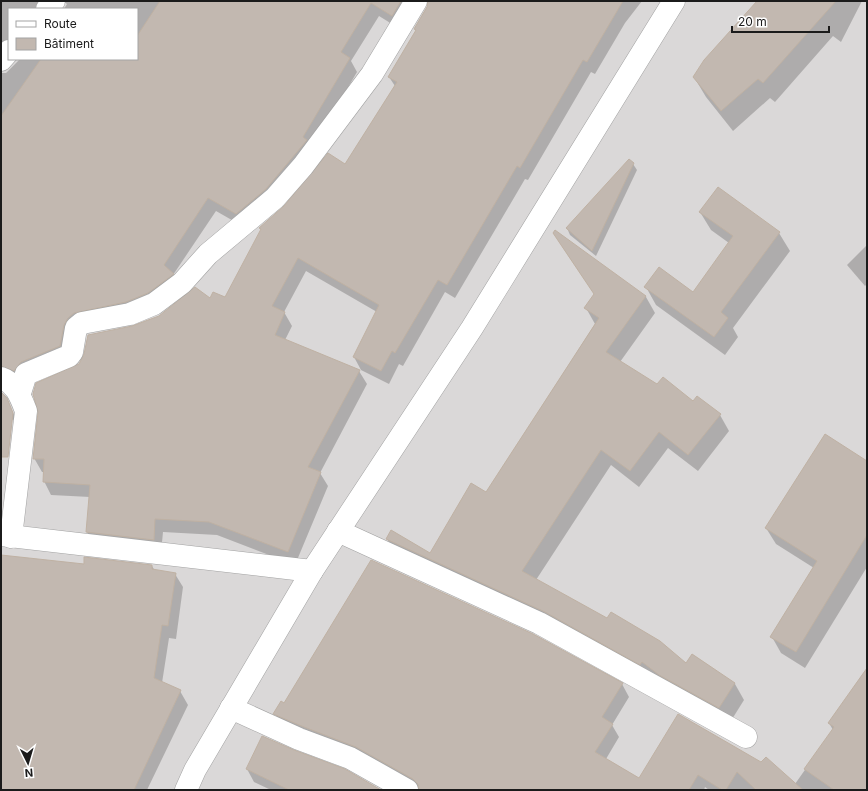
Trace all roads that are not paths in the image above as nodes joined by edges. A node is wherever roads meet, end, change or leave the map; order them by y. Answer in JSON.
{"nodes":[{"id":1,"x":416,"y":1,"type":"edge"},
{"id":2,"x":674,"y":1,"type":"edge"},
{"id":3,"x":1,"y":378,"type":"edge"},
{"id":4,"x":20,"y":393,"type":"junction"},
{"id":5,"x":338,"y":531,"type":"junction"},
{"id":6,"x":6,"y":536,"type":"edge"},
{"id":7,"x":312,"y":571,"type":"junction"},
{"id":8,"x":231,"y":708,"type":"junction"},
{"id":9,"x":746,"y":737,"type":"dead end"},
{"id":10,"x":186,"y":790,"type":"edge"},
{"id":11,"x":407,"y":790,"type":"edge"}],
"edges":[{"from":1,"to":4,"type":"street"},
{"from":2,"to":5,"type":"street"},
{"from":3,"to":4,"type":"street"},
{"from":4,"to":6,"type":"street"},
{"from":5,"to":7,"type":"street"},
{"from":5,"to":9,"type":"street"},
{"from":6,"to":7,"type":"street"},
{"from":7,"to":8,"type":"street"},
{"from":8,"to":10,"type":"street"},
{"from":8,"to":11,"type":"street"}]}
